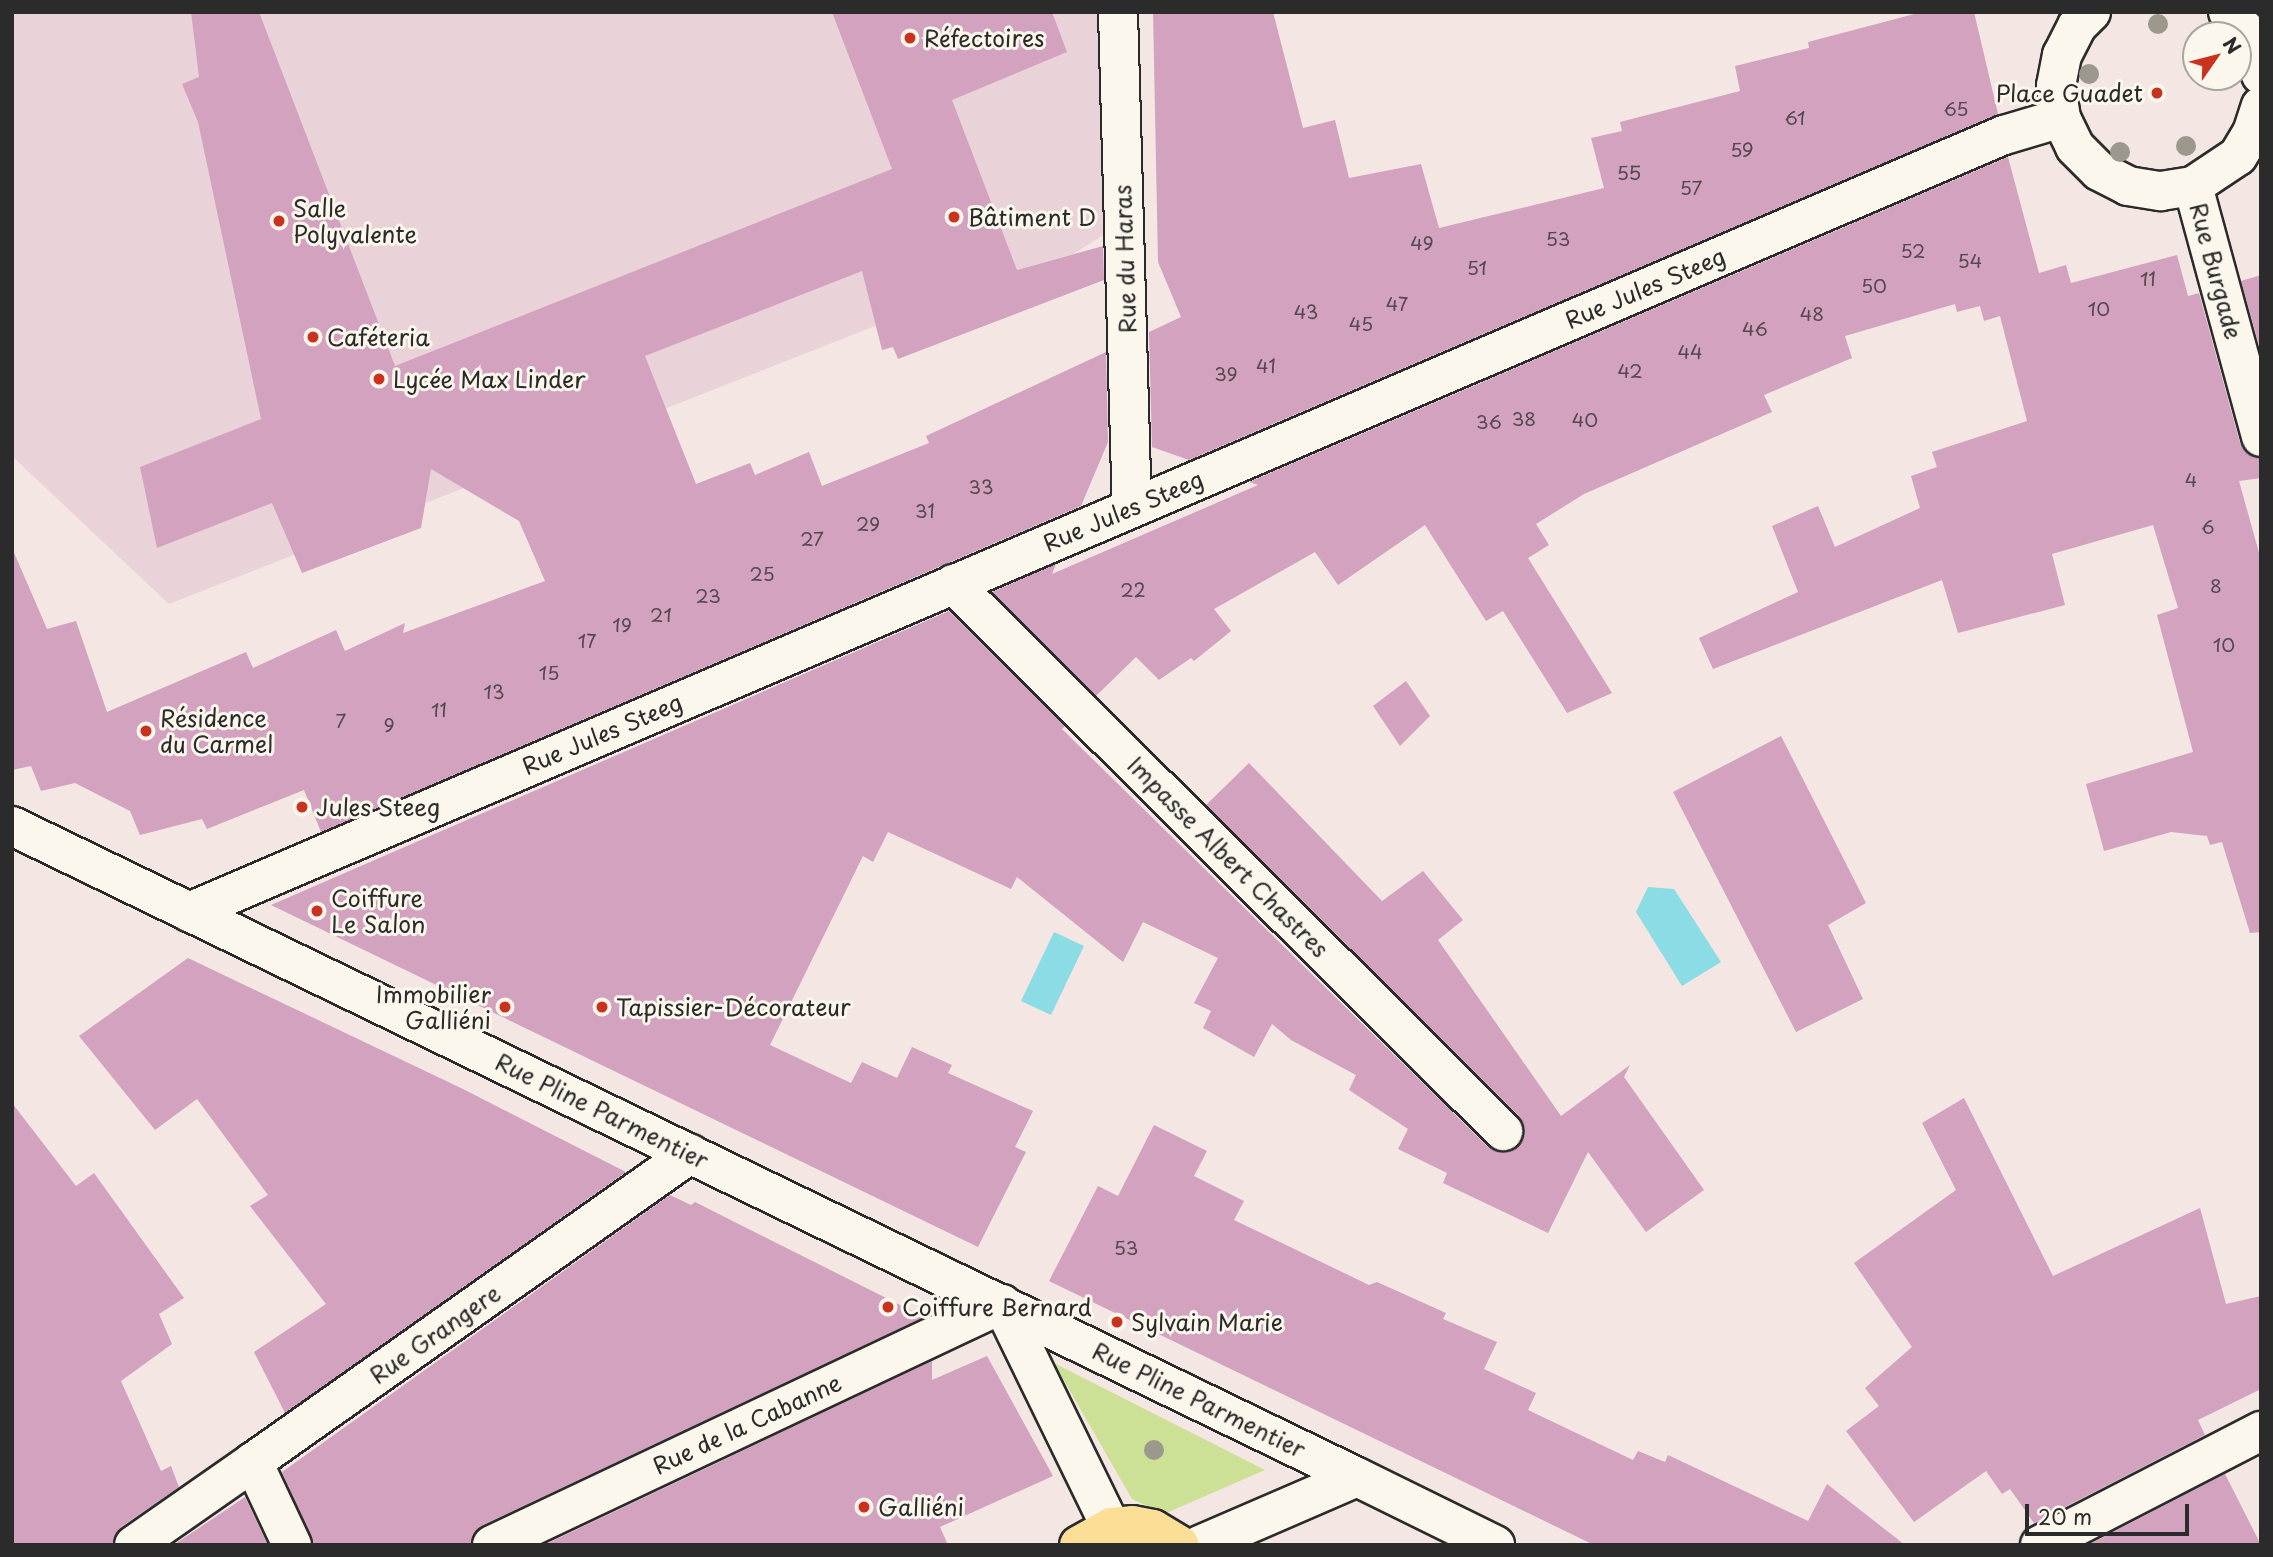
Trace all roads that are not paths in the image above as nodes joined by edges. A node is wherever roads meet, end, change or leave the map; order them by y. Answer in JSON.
{"nodes":[{"id":1,"x":1118,"y":12,"type":"edge"},
{"id":2,"x":2091,"y":12,"type":"edge"},
{"id":3,"x":2252,"y":50,"type":"edge"},
{"id":4,"x":2261,"y":75,"type":"edge"},
{"id":5,"x":2261,"y":106,"type":"edge"},
{"id":6,"x":2061,"y":118,"type":"junction"},
{"id":7,"x":2193,"y":186,"type":"junction"},
{"id":8,"x":2261,"y":437,"type":"edge"},
{"id":9,"x":1132,"y":506,"type":"junction"},
{"id":10,"x":953,"y":584,"type":"junction"},
{"id":11,"x":12,"y":826,"type":"edge"},
{"id":12,"x":190,"y":912,"type":"junction"},
{"id":13,"x":1503,"y":1131,"type":"dead end"},
{"id":14,"x":690,"y":1154,"type":"junction"},
{"id":15,"x":1002,"y":1304,"type":"junction"},
{"id":16,"x":2261,"y":1431,"type":"edge"},
{"id":17,"x":253,"y":1462,"type":"junction"},
{"id":18,"x":1357,"y":1477,"type":"junction"},
{"id":19,"x":1095,"y":1536,"type":"edge"},
{"id":20,"x":134,"y":1545,"type":"edge"},
{"id":21,"x":292,"y":1545,"type":"edge"},
{"id":22,"x":492,"y":1545,"type":"edge"},
{"id":23,"x":1180,"y":1545,"type":"edge"},
{"id":24,"x":1200,"y":1545,"type":"edge"},
{"id":25,"x":1495,"y":1545,"type":"edge"},
{"id":26,"x":2040,"y":1545,"type":"edge"}],
"edges":[{"from":1,"to":9,"type":"street","name":"Rue du Haras"},
{"from":2,"to":6,"type":"street"},
{"from":3,"to":4,"type":"street"},
{"from":5,"to":7,"type":"street"},
{"from":6,"to":7,"type":"street"},
{"from":6,"to":9,"type":"street","name":"Rue Jules Steeg"},
{"from":7,"to":8,"type":"street","name":"Rue Burgade"},
{"from":9,"to":10,"type":"street","name":"Rue Jules Steeg"},
{"from":10,"to":12,"type":"street","name":"Rue Jules Steeg"},
{"from":10,"to":13,"type":"street","name":"Impasse Albert Chastres"},
{"from":11,"to":12,"type":"street","name":"Rue Pline Parmentier"},
{"from":12,"to":14,"type":"street","name":"Rue Pline Parmentier"},
{"from":14,"to":15,"type":"street","name":"Rue Pline Parmentier"},
{"from":14,"to":17,"type":"street","name":"Rue Grangere"},
{"from":15,"to":18,"type":"street","name":"Rue Pline Parmentier"},
{"from":15,"to":19,"type":"street"},
{"from":15,"to":22,"type":"street","name":"Rue de la Cabanne"},
{"from":16,"to":26,"type":"street"},
{"from":17,"to":20,"type":"street","name":"Rue Grangere"},
{"from":17,"to":21,"type":"street"},
{"from":18,"to":24,"type":"street"},
{"from":18,"to":25,"type":"street","name":"Rue Pline Parmentier"},
{"from":19,"to":23,"type":"main road"}]}
